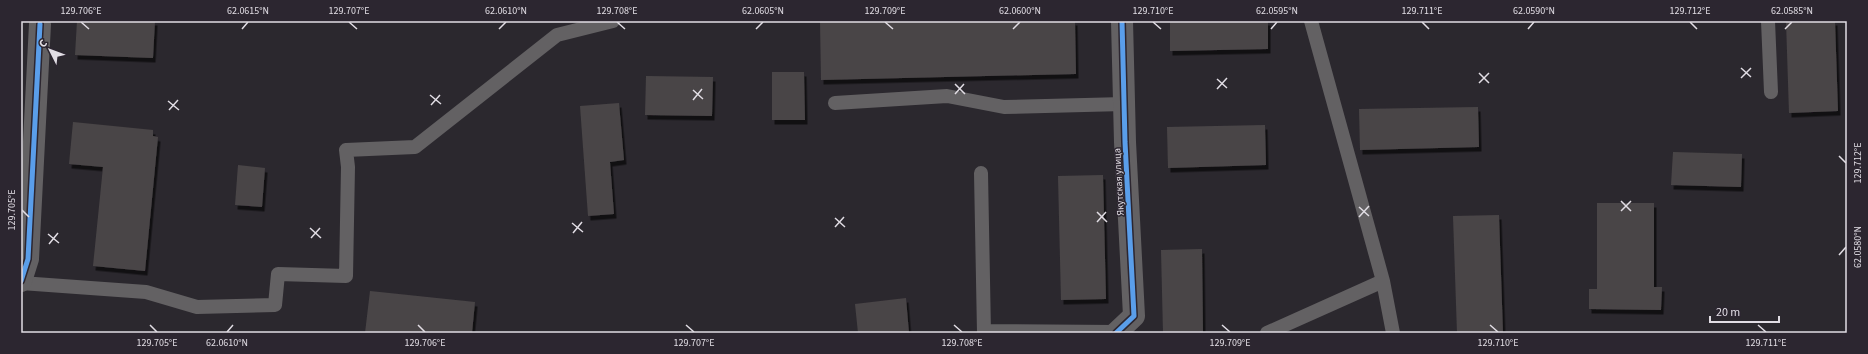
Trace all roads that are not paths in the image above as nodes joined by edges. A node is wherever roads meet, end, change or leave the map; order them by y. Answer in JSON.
{"nodes":[{"id":1,"x":613,"y":21,"type":"edge"},
{"id":2,"x":1122,"y":21,"type":"edge"},
{"id":3,"x":1311,"y":21,"type":"edge"},
{"id":4,"x":1768,"y":21,"type":"edge"},
{"id":5,"x":40,"y":24,"type":"dead end"},
{"id":6,"x":1771,"y":92,"type":"dead end"},
{"id":7,"x":835,"y":102,"type":"dead end"},
{"id":8,"x":1124,"y":104,"type":"junction"},
{"id":9,"x":981,"y":173,"type":"dead end"},
{"id":10,"x":1383,"y":281,"type":"junction"},
{"id":11,"x":21,"y":282,"type":"edge"},
{"id":12,"x":984,"y":332,"type":"edge"},
{"id":13,"x":1116,"y":333,"type":"edge"},
{"id":14,"x":1267,"y":333,"type":"edge"},
{"id":15,"x":1393,"y":333,"type":"edge"}],
"edges":[{"from":1,"to":11,"type":"lane"},
{"from":2,"to":8,"type":"street","name":"Якутская улица"},
{"from":3,"to":10,"type":"lane"},
{"from":4,"to":6,"type":"lane"},
{"from":5,"to":11,"type":"street"},
{"from":7,"to":8,"type":"lane"},
{"from":8,"to":13,"type":"street","name":"Якутская улица"},
{"from":9,"to":12,"type":"lane"},
{"from":10,"to":14,"type":"lane"},
{"from":10,"to":15,"type":"lane"},
{"from":12,"to":13,"type":"lane"}]}
